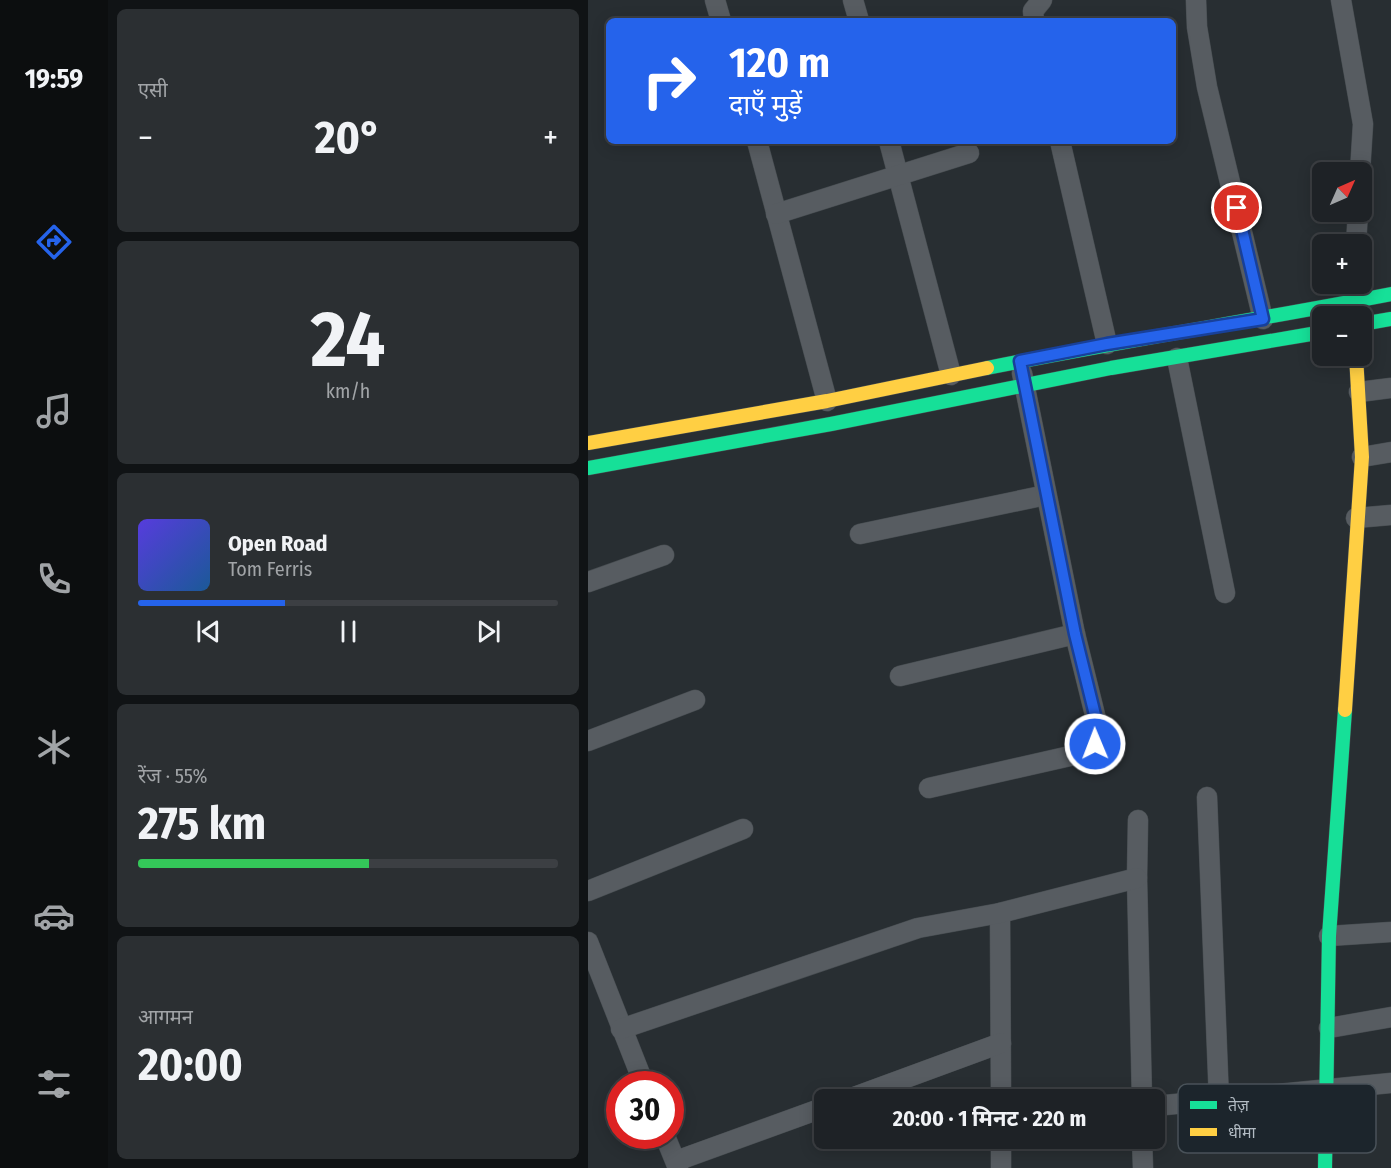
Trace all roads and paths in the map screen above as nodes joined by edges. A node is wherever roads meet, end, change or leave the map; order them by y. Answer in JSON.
{"nodes":[{"id":1,"x":715,"y":0,"type":"edge"},
{"id":2,"x":853,"y":0,"type":"edge"},
{"id":3,"x":1042,"y":0,"type":"edge"},
{"id":4,"x":1196,"y":0,"type":"edge"},
{"id":5,"x":1341,"y":0,"type":"edge"},
{"id":6,"x":720,"y":18,"type":"edge"},
{"id":7,"x":858,"y":18,"type":"edge"},
{"id":8,"x":1034,"y":18,"type":"edge"},
{"id":9,"x":758,"y":144,"type":"edge"},
{"id":10,"x":890,"y":144,"type":"edge"},
{"id":11,"x":1061,"y":144,"type":"edge"},
{"id":12,"x":969,"y":153,"type":"dead end"},
{"id":13,"x":1361,"y":162,"type":"edge"},
{"id":14,"x":897,"y":176,"type":"junction"},
{"id":15,"x":776,"y":214,"type":"junction"},
{"id":16,"x":1391,"y":294,"type":"edge"},
{"id":17,"x":1353,"y":300,"type":"edge"},
{"id":18,"x":1263,"y":319,"type":"junction"},
{"id":19,"x":1391,"y":319,"type":"edge"},
{"id":20,"x":1372,"y":322,"type":"edge"},
{"id":21,"x":1312,"y":334,"type":"edge"},
{"id":22,"x":1107,"y":344,"type":"junction"},
{"id":23,"x":1177,"y":358,"type":"junction"},
{"id":24,"x":1020,"y":361,"type":"junction"},
{"id":25,"x":1357,"y":366,"type":"edge"},
{"id":26,"x":951,"y":375,"type":"junction"},
{"id":27,"x":1025,"y":385,"type":"junction"},
{"id":28,"x":1391,"y":388,"type":"edge"},
{"id":29,"x":1359,"y":392,"type":"junction"},
{"id":30,"x":827,"y":401,"type":"junction"},
{"id":31,"x":588,"y":444,"type":"edge"},
{"id":32,"x":1391,"y":452,"type":"edge"},
{"id":33,"x":1362,"y":457,"type":"junction"},
{"id":34,"x":588,"y":468,"type":"edge"},
{"id":35,"x":1046,"y":495,"type":"junction"},
{"id":36,"x":1391,"y":515,"type":"edge"},
{"id":37,"x":1356,"y":518,"type":"junction"},
{"id":38,"x":860,"y":534,"type":"dead end"},
{"id":39,"x":664,"y":555,"type":"dead end"},
{"id":40,"x":588,"y":582,"type":"edge"},
{"id":41,"x":1225,"y":593,"type":"dead end"},
{"id":42,"x":1075,"y":634,"type":"junction"},
{"id":43,"x":900,"y":676,"type":"dead end"},
{"id":44,"x":695,"y":700,"type":"dead end"},
{"id":45,"x":588,"y":741,"type":"edge"},
{"id":46,"x":929,"y":788,"type":"dead end"},
{"id":47,"x":1207,"y":797,"type":"dead end"},
{"id":48,"x":1138,"y":820,"type":"dead end"},
{"id":49,"x":743,"y":829,"type":"dead end"},
{"id":50,"x":1137,"y":878,"type":"junction"},
{"id":51,"x":588,"y":891,"type":"edge"},
{"id":52,"x":1000,"y":914,"type":"junction"},
{"id":53,"x":1391,"y":932,"type":"edge"},
{"id":54,"x":1329,"y":936,"type":"junction"},
{"id":55,"x":588,"y":942,"type":"edge"},
{"id":56,"x":1391,"y":1017,"type":"edge"},
{"id":57,"x":1329,"y":1028,"type":"junction"},
{"id":58,"x":621,"y":1029,"type":"junction"},
{"id":59,"x":1001,"y":1043,"type":"junction"},
{"id":60,"x":639,"y":1071,"type":"edge"},
{"id":61,"x":1391,"y":1083,"type":"edge"},
{"id":62,"x":1218,"y":1084,"type":"edge"},
{"id":63,"x":1328,"y":1084,"type":"edge"},
{"id":64,"x":1376,"y":1085,"type":"edge"},
{"id":65,"x":876,"y":1089,"type":"edge"},
{"id":66,"x":1001,"y":1089,"type":"edge"},
{"id":67,"x":1142,"y":1089,"type":"edge"},
{"id":68,"x":814,"y":1111,"type":"edge"},
{"id":69,"x":670,"y":1149,"type":"edge"},
{"id":70,"x":1001,"y":1149,"type":"edge"},
{"id":71,"x":1142,"y":1149,"type":"edge"},
{"id":72,"x":1326,"y":1153,"type":"edge"},
{"id":73,"x":677,"y":1165,"type":"edge"},
{"id":74,"x":1001,"y":1168,"type":"edge"},
{"id":75,"x":1143,"y":1168,"type":"edge"},
{"id":76,"x":1325,"y":1168,"type":"edge"}],
"edges":[{"from":1,"to":6,"type":"street"},
{"from":2,"to":7,"type":"street"},
{"from":3,"to":8,"type":"street"},
{"from":4,"to":18,"type":"street"},
{"from":5,"to":13,"type":"street"},
{"from":9,"to":15,"type":"street"},
{"from":10,"to":14,"type":"street"},
{"from":11,"to":22,"type":"street"},
{"from":12,"to":14,"type":"street"},
{"from":14,"to":15,"type":"street"},
{"from":14,"to":26,"type":"street"},
{"from":15,"to":30,"type":"street"},
{"from":16,"to":17,"type":"main road"},
{"from":17,"to":18,"type":"main road"},
{"from":18,"to":22,"type":"main road"},
{"from":19,"to":20,"type":"main road"},
{"from":21,"to":23,"type":"main road"},
{"from":22,"to":24,"type":"main road"},
{"from":23,"to":27,"type":"main road"},
{"from":23,"to":41,"type":"street"},
{"from":24,"to":26,"type":"main road"},
{"from":24,"to":27,"type":"street"},
{"from":25,"to":29,"type":"main road"},
{"from":26,"to":30,"type":"main road"},
{"from":27,"to":34,"type":"main road"},
{"from":27,"to":35,"type":"street"},
{"from":28,"to":29,"type":"street"},
{"from":29,"to":33,"type":"main road"},
{"from":30,"to":31,"type":"main road"},
{"from":32,"to":33,"type":"street"},
{"from":33,"to":37,"type":"main road"},
{"from":35,"to":38,"type":"street"},
{"from":35,"to":42,"type":"street"},
{"from":36,"to":37,"type":"street"},
{"from":37,"to":54,"type":"main road"},
{"from":39,"to":40,"type":"street"},
{"from":42,"to":43,"type":"street"},
{"from":42,"to":46,"type":"street"},
{"from":44,"to":45,"type":"street"},
{"from":47,"to":62,"type":"street"},
{"from":48,"to":50,"type":"street"},
{"from":49,"to":51,"type":"street"},
{"from":50,"to":52,"type":"street"},
{"from":50,"to":67,"type":"street"},
{"from":52,"to":58,"type":"street"},
{"from":52,"to":59,"type":"street"},
{"from":53,"to":54,"type":"street"},
{"from":54,"to":57,"type":"main road"},
{"from":55,"to":58,"type":"street"},
{"from":56,"to":57,"type":"street"},
{"from":57,"to":63,"type":"main road"},
{"from":58,"to":60,"type":"street"},
{"from":59,"to":65,"type":"street"},
{"from":59,"to":66,"type":"street"},
{"from":61,"to":64,"type":"street"},
{"from":68,"to":73,"type":"street"},
{"from":69,"to":73,"type":"street"},
{"from":70,"to":74,"type":"street"},
{"from":71,"to":75,"type":"street"},
{"from":72,"to":76,"type":"main road"}]}
